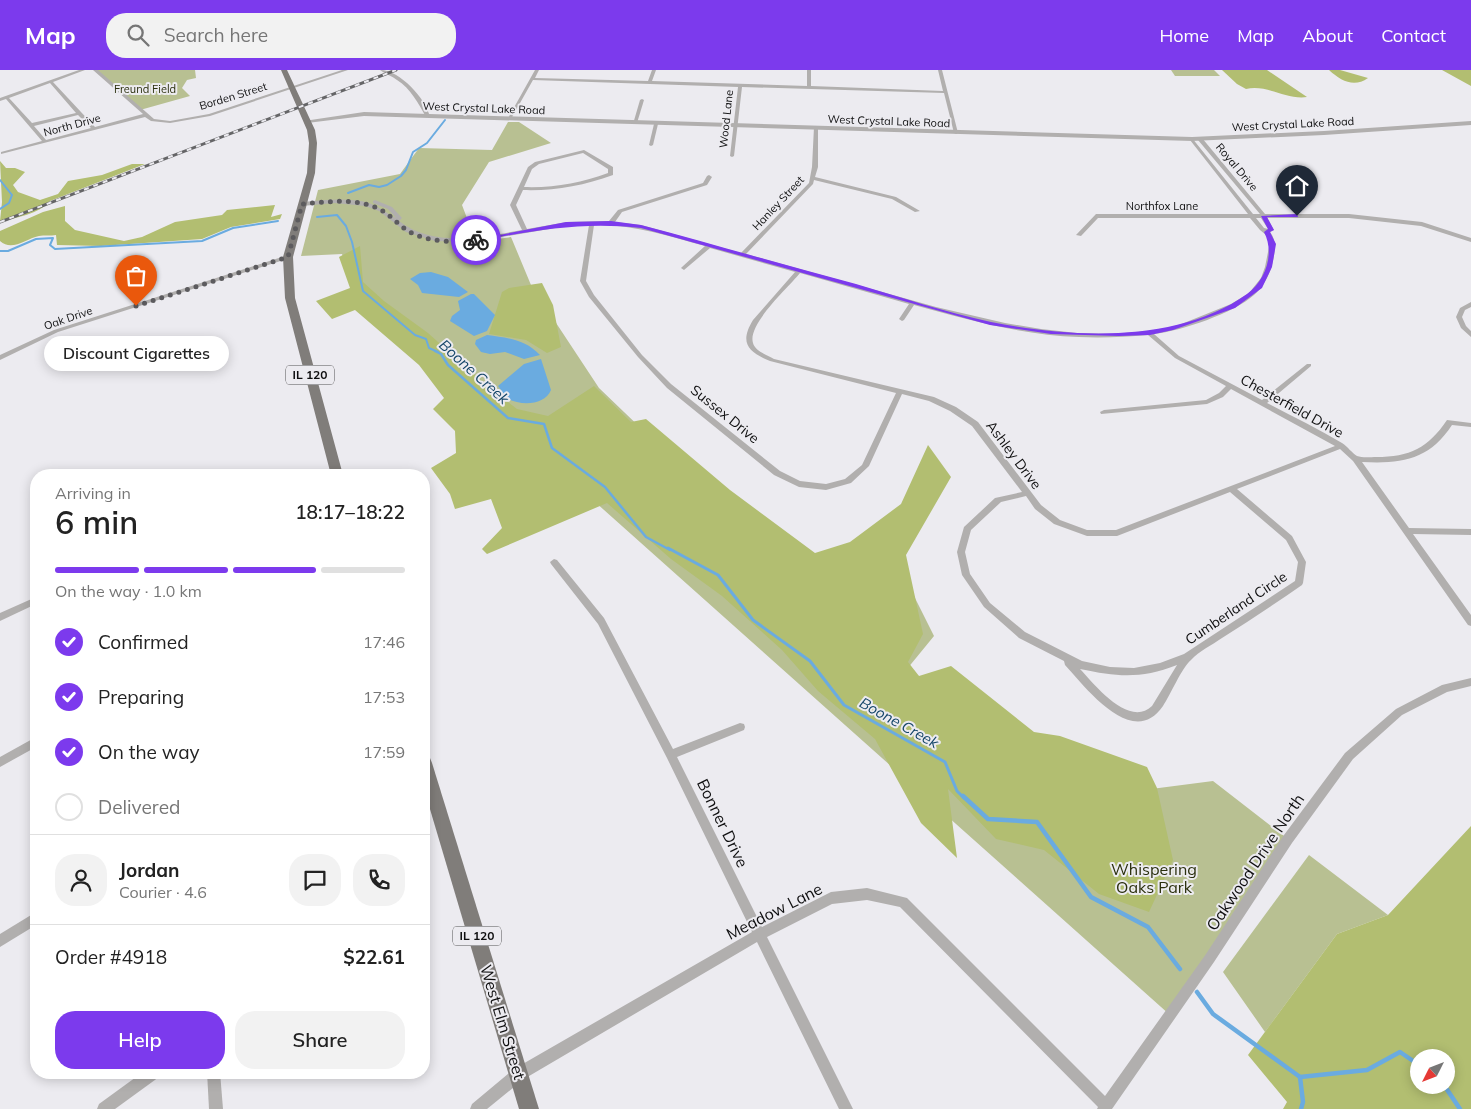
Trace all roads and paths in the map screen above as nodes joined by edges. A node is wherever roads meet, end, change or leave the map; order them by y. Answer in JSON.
{"nodes":[{"id":1,"x":83,"y":70,"type":"edge"},
{"id":2,"x":96,"y":70,"type":"edge"},
{"id":3,"x":284,"y":70,"type":"edge"},
{"id":4,"x":346,"y":70,"type":"edge"},
{"id":5,"x":382,"y":70,"type":"edge"},
{"id":6,"x":537,"y":70,"type":"edge"},
{"id":7,"x":654,"y":70,"type":"edge"},
{"id":8,"x":809,"y":70,"type":"edge"},
{"id":9,"x":940,"y":70,"type":"edge"},
{"id":10,"x":532,"y":79,"type":"junction"},
{"id":11,"x":51,"y":82,"type":"junction"},
{"id":12,"x":650,"y":82,"type":"junction"},
{"id":13,"x":740,"y":86,"type":"junction"},
{"id":14,"x":809,"y":87,"type":"junction"},
{"id":15,"x":292,"y":88,"type":"junction"},
{"id":16,"x":946,"y":92,"type":"junction"},
{"id":17,"x":7,"y":98,"type":"junction"},
{"id":18,"x":0,"y":100,"type":"edge"},
{"id":19,"x":642,"y":100,"type":"dead end"},
{"id":20,"x":80,"y":113,"type":"junction"},
{"id":21,"x":146,"y":115,"type":"junction"},
{"id":22,"x":428,"y":116,"type":"junction"},
{"id":23,"x":509,"y":118,"type":"junction"},
{"id":24,"x":307,"y":121,"type":"junction"},
{"id":25,"x":635,"y":123,"type":"junction"},
{"id":26,"x":1471,"y":123,"type":"edge"},
{"id":27,"x":656,"y":124,"type":"junction"},
{"id":28,"x":31,"y":125,"type":"junction"},
{"id":29,"x":736,"y":127,"type":"junction"},
{"id":30,"x":816,"y":128,"type":"junction"},
{"id":31,"x":94,"y":129,"type":"junction"},
{"id":32,"x":956,"y":133,"type":"junction"},
{"id":33,"x":1192,"y":139,"type":"junction"},
{"id":34,"x":1200,"y":139,"type":"junction"},
{"id":35,"x":45,"y":142,"type":"junction"},
{"id":36,"x":651,"y":145,"type":"dead end"},
{"id":37,"x":3,"y":153,"type":"dead end"},
{"id":38,"x":732,"y":156,"type":"dead end"},
{"id":39,"x":709,"y":177,"type":"dead end"},
{"id":40,"x":812,"y":180,"type":"junction"},
{"id":41,"x":521,"y":188,"type":"junction"},
{"id":42,"x":303,"y":202,"type":"junction"},
{"id":43,"x":917,"y":211,"type":"dead end"},
{"id":44,"x":1254,"y":216,"type":"junction"},
{"id":45,"x":1264,"y":216,"type":"junction"},
{"id":46,"x":592,"y":223,"type":"junction"},
{"id":47,"x":611,"y":223,"type":"junction"},
{"id":48,"x":524,"y":230,"type":"junction"},
{"id":49,"x":1267,"y":232,"type":"junction"},
{"id":50,"x":1079,"y":235,"type":"dead end"},
{"id":51,"x":1471,"y":240,"type":"edge"},
{"id":52,"x":710,"y":245,"type":"junction"},
{"id":53,"x":742,"y":255,"type":"junction"},
{"id":54,"x":288,"y":257,"type":"junction"},
{"id":55,"x":684,"y":268,"type":"dead end"},
{"id":56,"x":799,"y":271,"type":"junction"},
{"id":57,"x":913,"y":302,"type":"junction"},
{"id":58,"x":1471,"y":304,"type":"edge"},
{"id":59,"x":902,"y":319,"type":"dead end"},
{"id":60,"x":1150,"y":334,"type":"junction"},
{"id":61,"x":1471,"y":335,"type":"edge"},
{"id":62,"x":0,"y":358,"type":"edge"},
{"id":63,"x":1309,"y":365,"type":"dead end"},
{"id":64,"x":1230,"y":386,"type":"junction"},
{"id":65,"x":900,"y":392,"type":"junction"},
{"id":66,"x":1263,"y":403,"type":"junction"},
{"id":67,"x":1104,"y":412,"type":"dead end"},
{"id":68,"x":1471,"y":425,"type":"edge"},
{"id":69,"x":1340,"y":446,"type":"junction"},
{"id":70,"x":1356,"y":460,"type":"junction"},
{"id":71,"x":335,"y":469,"type":"edge"},
{"id":72,"x":1232,"y":489,"type":"junction"},
{"id":73,"x":1028,"y":493,"type":"junction"},
{"id":74,"x":1407,"y":531,"type":"junction"},
{"id":75,"x":1471,"y":532,"type":"edge"},
{"id":76,"x":554,"y":562,"type":"dead end"},
{"id":77,"x":30,"y":603,"type":"edge"},
{"id":78,"x":0,"y":617,"type":"edge"},
{"id":79,"x":1471,"y":622,"type":"edge"},
{"id":80,"x":1187,"y":657,"type":"junction"},
{"id":81,"x":1066,"y":659,"type":"junction"},
{"id":82,"x":1471,"y":682,"type":"edge"},
{"id":83,"x":740,"y":727,"type":"dead end"},
{"id":84,"x":30,"y":745,"type":"edge"},
{"id":85,"x":671,"y":755,"type":"junction"},
{"id":86,"x":0,"y":762,"type":"edge"},
{"id":87,"x":430,"y":783,"type":"edge"},
{"id":88,"x":30,"y":922,"type":"edge"},
{"id":89,"x":760,"y":934,"type":"junction"},
{"id":90,"x":0,"y":941,"type":"edge"},
{"id":91,"x":519,"y":1074,"type":"junction"},
{"id":92,"x":145,"y":1079,"type":"edge"},
{"id":93,"x":214,"y":1079,"type":"edge"},
{"id":94,"x":1105,"y":1107,"type":"edge"},
{"id":95,"x":104,"y":1109,"type":"edge"},
{"id":96,"x":216,"y":1109,"type":"edge"},
{"id":97,"x":477,"y":1109,"type":"edge"},
{"id":98,"x":529,"y":1109,"type":"edge"},
{"id":99,"x":846,"y":1109,"type":"edge"}],
"edges":[{"from":1,"to":11,"type":"street"},
{"from":2,"to":21,"type":"street"},
{"from":3,"to":15,"type":"main road","number":"IL 120"},
{"from":4,"to":15,"type":"street","name":"Borden Street"},
{"from":5,"to":22,"type":"street"},
{"from":6,"to":10,"type":"street"},
{"from":7,"to":12,"type":"street"},
{"from":8,"to":14,"type":"street"},
{"from":9,"to":16,"type":"street"},
{"from":10,"to":12,"type":"street"},
{"from":10,"to":23,"type":"street"},
{"from":11,"to":17,"type":"street"},
{"from":11,"to":20,"type":"street"},
{"from":12,"to":13,"type":"street"},
{"from":13,"to":14,"type":"street"},
{"from":13,"to":29,"type":"street","name":"Wood Lane"},
{"from":14,"to":16,"type":"street"},
{"from":15,"to":21,"type":"street","name":"Borden Street"},
{"from":15,"to":24,"type":"main road","number":"IL 120"},
{"from":16,"to":32,"type":"street"},
{"from":17,"to":18,"type":"street"},
{"from":17,"to":28,"type":"street"},
{"from":19,"to":25,"type":"street"},
{"from":20,"to":28,"type":"street"},
{"from":20,"to":31,"type":"street"},
{"from":21,"to":31,"type":"street","name":"North Drive"},
{"from":22,"to":23,"type":"street","name":"West Crystal Lake Road"},
{"from":22,"to":24,"type":"street","name":"West Crystal Lake Road"},
{"from":23,"to":25,"type":"street","name":"West Crystal Lake Road"},
{"from":24,"to":42,"type":"main road","number":"IL 120"},
{"from":25,"to":27,"type":"street","name":"West Crystal Lake Road"},
{"from":26,"to":34,"type":"street","name":"West Crystal Lake Road"},
{"from":27,"to":29,"type":"street","name":"West Crystal Lake Road"},
{"from":27,"to":36,"type":"street"},
{"from":28,"to":35,"type":"street"},
{"from":29,"to":30,"type":"street","name":"West Crystal Lake Road"},
{"from":29,"to":38,"type":"street","name":"Wood Lane"},
{"from":30,"to":32,"type":"street","name":"West Crystal Lake Road"},
{"from":30,"to":40,"type":"street","name":"Hanley Street"},
{"from":31,"to":35,"type":"street","name":"North Drive"},
{"from":32,"to":33,"type":"street","name":"West Crystal Lake Road"},
{"from":33,"to":34,"type":"street","name":"West Crystal Lake Road"},
{"from":33,"to":44,"type":"street","name":"Royal Drive"},
{"from":34,"to":45,"type":"street","name":"Royal Drive"},
{"from":35,"to":37,"type":"street","name":"North Drive"},
{"from":39,"to":47,"type":"street"},
{"from":40,"to":43,"type":"street"},
{"from":40,"to":53,"type":"street","name":"Hanley Street"},
{"from":41,"to":41,"type":"street"},
{"from":41,"to":48,"type":"street"},
{"from":42,"to":48,"type":"street"},
{"from":42,"to":54,"type":"main road","number":"IL 120"},
{"from":44,"to":45,"type":"street","name":"Northfox Lane"},
{"from":44,"to":49,"type":"street","name":"Royal Drive"},
{"from":44,"to":50,"type":"street","name":"Northfox Lane"},
{"from":45,"to":49,"type":"street","name":"Royal Drive"},
{"from":45,"to":51,"type":"street","name":"Northfox Lane"},
{"from":46,"to":47,"type":"street"},
{"from":46,"to":48,"type":"street"},
{"from":46,"to":65,"type":"street","name":"Sussex Drive"},
{"from":47,"to":52,"type":"street"},
{"from":49,"to":60,"type":"street","name":"Royal Drive"},
{"from":52,"to":53,"type":"street"},
{"from":52,"to":55,"type":"street"},
{"from":53,"to":56,"type":"street"},
{"from":54,"to":62,"type":"street","name":"Oak Drive"},
{"from":54,"to":71,"type":"main road","number":"IL 120"},
{"from":56,"to":57,"type":"street"},
{"from":56,"to":65,"type":"street","name":"Ashley Drive"},
{"from":57,"to":59,"type":"street"},
{"from":57,"to":60,"type":"street"},
{"from":58,"to":61,"type":"street"},
{"from":60,"to":64,"type":"street","name":"Chesterfield Drive"},
{"from":63,"to":66,"type":"street"},
{"from":64,"to":66,"type":"street","name":"Chesterfield Drive"},
{"from":64,"to":67,"type":"street"},
{"from":65,"to":73,"type":"street","name":"Ashley Drive"},
{"from":66,"to":69,"type":"street","name":"Chesterfield Drive"},
{"from":68,"to":70,"type":"street"},
{"from":69,"to":70,"type":"street","name":"Chesterfield Drive"},
{"from":69,"to":72,"type":"street","name":"Ashley Drive"},
{"from":70,"to":74,"type":"street","name":"Chesterfield Drive"},
{"from":72,"to":73,"type":"street","name":"Ashley Drive"},
{"from":72,"to":80,"type":"street","name":"Cumberland Circle"},
{"from":73,"to":81,"type":"street","name":"Cumberland Circle"},
{"from":74,"to":75,"type":"street"},
{"from":74,"to":79,"type":"street","name":"Chesterfield Drive"},
{"from":76,"to":85,"type":"street","name":"Bonner Drive"},
{"from":77,"to":78,"type":"street"},
{"from":80,"to":81,"type":"street","name":"Cumberland Circle"},
{"from":80,"to":81,"type":"street","name":"Cumberland Circle"},
{"from":82,"to":94,"type":"street","name":"Oakwood Drive North"},
{"from":83,"to":85,"type":"street"},
{"from":84,"to":86,"type":"street"},
{"from":85,"to":89,"type":"street","name":"Bonner Drive"},
{"from":87,"to":91,"type":"main road","name":"West Elm Street","number":"IL 120"},
{"from":88,"to":90,"type":"street"},
{"from":89,"to":91,"type":"street","name":"Meadow Lane"},
{"from":89,"to":94,"type":"street","name":"Meadow Lane"},
{"from":89,"to":99,"type":"street","name":"Bonner Drive"},
{"from":91,"to":97,"type":"street","name":"Meadow Lane"},
{"from":91,"to":98,"type":"main road","name":"West Elm Street","number":"IL 120"},
{"from":92,"to":95,"type":"street"},
{"from":93,"to":96,"type":"street"}]}
